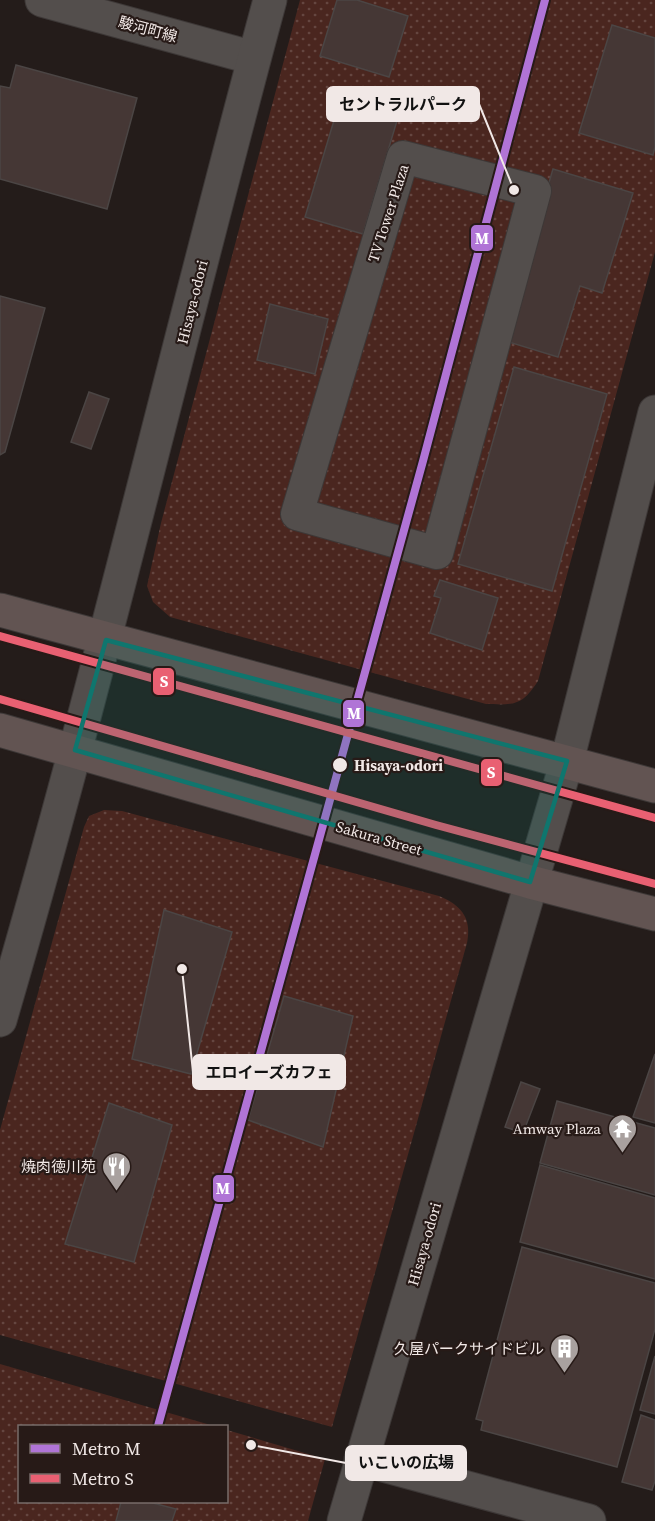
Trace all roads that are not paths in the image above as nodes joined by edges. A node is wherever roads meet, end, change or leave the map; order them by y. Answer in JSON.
{"nodes":[{"id":1,"x":42,"y":0,"type":"edge"},
{"id":2,"x":270,"y":0,"type":"edge"},
{"id":3,"x":254,"y":58,"type":"junction"},
{"id":4,"x":655,"y":412,"type":"edge"},
{"id":5,"x":437,"y":554,"type":"joint"},
{"id":6,"x":0,"y":610,"type":"edge"},
{"id":7,"x":106,"y":640,"type":"junction"},
{"id":8,"x":0,"y":730,"type":"edge"},
{"id":9,"x":75,"y":750,"type":"junction"},
{"id":10,"x":567,"y":761,"type":"junction"},
{"id":11,"x":655,"y":786,"type":"edge"},
{"id":12,"x":530,"y":882,"type":"junction"},
{"id":13,"x":655,"y":914,"type":"edge"},
{"id":14,"x":0,"y":1020,"type":"edge"},
{"id":15,"x":361,"y":1459,"type":"junction"},
{"id":16,"x":344,"y":1521,"type":"edge"},
{"id":17,"x":589,"y":1521,"type":"edge"}],
"edges":[{"from":1,"to":3,"type":"street","name":"駿河町線"},
{"from":2,"to":3,"type":"street","name":"Hisaya-odori"},
{"from":3,"to":7,"type":"street","name":"Hisaya-odori"},
{"from":4,"to":10,"type":"street","name":"Hisaya-odori"},
{"from":5,"to":5,"type":"street","name":"TV Tower Plaza"},
{"from":6,"to":7,"type":"highway"},
{"from":7,"to":9,"type":"street","name":"Hisaya-odori"},
{"from":7,"to":10,"type":"highway"},
{"from":8,"to":9,"type":"highway","name":"Sakura Street"},
{"from":9,"to":12,"type":"highway","name":"Sakura Street"},
{"from":9,"to":14,"type":"street","name":"Hisaya-odori"},
{"from":10,"to":11,"type":"highway"},
{"from":10,"to":12,"type":"street","name":"Hisaya-odori"},
{"from":12,"to":13,"type":"highway","name":"Sakura Street"},
{"from":12,"to":15,"type":"street","name":"Hisaya-odori"},
{"from":15,"to":16,"type":"street","name":"Hisaya-odori"},
{"from":15,"to":17,"type":"street"}]}
